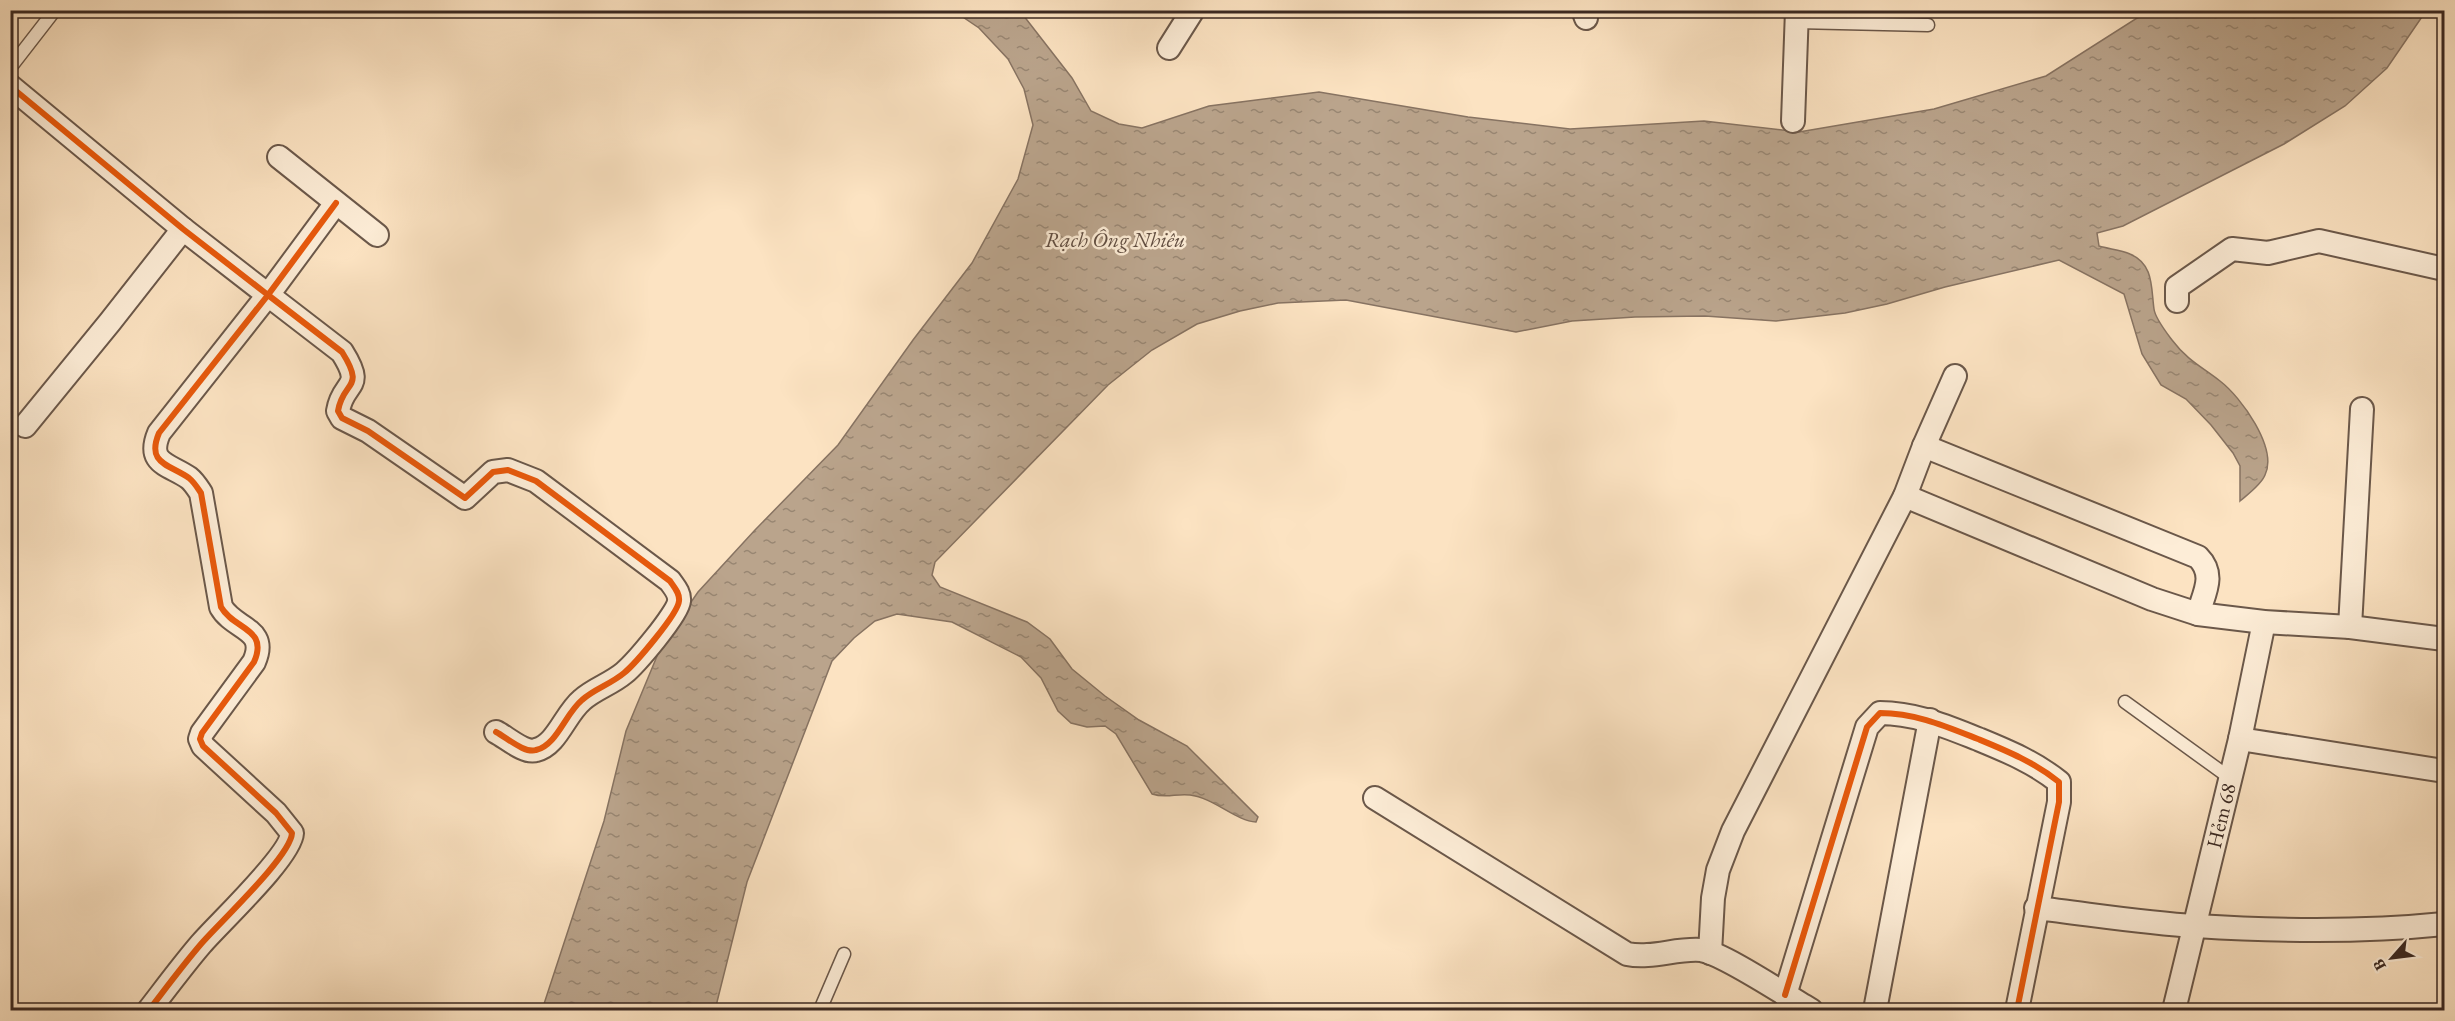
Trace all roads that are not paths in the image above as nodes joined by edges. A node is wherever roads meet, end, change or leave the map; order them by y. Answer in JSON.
{"nodes":[{"id":1,"x":55,"y":10,"type":"edge"},
{"id":2,"x":1192,"y":10,"type":"edge"},
{"id":3,"x":1797,"y":16,"type":"edge"},
{"id":4,"x":1928,"y":26,"type":"dead end"},
{"id":5,"x":1169,"y":48,"type":"dead end"},
{"id":6,"x":10,"y":68,"type":"edge"},
{"id":7,"x":10,"y":86,"type":"edge"},
{"id":8,"x":1793,"y":121,"type":"dead end"},
{"id":9,"x":279,"y":157,"type":"dead end"},
{"id":10,"x":336,"y":203,"type":"junction"},
{"id":11,"x":183,"y":229,"type":"junction"},
{"id":12,"x":376,"y":235,"type":"dead end"},
{"id":13,"x":2445,"y":268,"type":"edge"},
{"id":14,"x":268,"y":295,"type":"junction"},
{"id":15,"x":2177,"y":301,"type":"dead end"},
{"id":16,"x":1955,"y":375,"type":"dead end"},
{"id":17,"x":2362,"y":409,"type":"dead end"},
{"id":18,"x":25,"y":426,"type":"dead end"},
{"id":19,"x":1924,"y":446,"type":"junction"},
{"id":20,"x":1905,"y":496,"type":"junction"},
{"id":21,"x":2198,"y":614,"type":"junction"},
{"id":22,"x":2264,"y":622,"type":"junction"},
{"id":23,"x":2350,"y":627,"type":"junction"},
{"id":24,"x":2445,"y":639,"type":"edge"},
{"id":25,"x":2125,"y":702,"type":"dead end"},
{"id":26,"x":1929,"y":720,"type":"junction"},
{"id":27,"x":496,"y":732,"type":"dead end"},
{"id":28,"x":2240,"y":738,"type":"junction"},
{"id":29,"x":2445,"y":771,"type":"edge"},
{"id":30,"x":2230,"y":778,"type":"junction"},
{"id":31,"x":1375,"y":798,"type":"dead end"},
{"id":32,"x":2036,"y":908,"type":"junction"},
{"id":33,"x":2445,"y":924,"type":"edge"},
{"id":34,"x":2196,"y":926,"type":"junction"},
{"id":35,"x":1710,"y":953,"type":"junction"},
{"id":36,"x":844,"y":954,"type":"dead end"},
{"id":37,"x":1785,"y":995,"type":"junction"},
{"id":38,"x":149,"y":1011,"type":"edge"},
{"id":39,"x":820,"y":1011,"type":"edge"},
{"id":40,"x":1811,"y":1011,"type":"edge"},
{"id":41,"x":1875,"y":1011,"type":"edge"},
{"id":42,"x":2018,"y":1011,"type":"edge"},
{"id":43,"x":2174,"y":1011,"type":"edge"}],
"edges":[{"from":1,"to":6,"type":"lane"},
{"from":2,"to":5,"type":"street"},
{"from":3,"to":4,"type":"lane"},
{"from":3,"to":8,"type":"street"},
{"from":7,"to":11,"type":"street"},
{"from":9,"to":10,"type":"street"},
{"from":10,"to":12,"type":"street"},
{"from":10,"to":14,"type":"street"},
{"from":11,"to":14,"type":"street"},
{"from":11,"to":18,"type":"street"},
{"from":13,"to":15,"type":"street"},
{"from":14,"to":27,"type":"street"},
{"from":14,"to":38,"type":"street"},
{"from":16,"to":19,"type":"street"},
{"from":17,"to":23,"type":"street"},
{"from":19,"to":20,"type":"street"},
{"from":19,"to":21,"type":"street"},
{"from":20,"to":21,"type":"street"},
{"from":20,"to":35,"type":"street"},
{"from":21,"to":22,"type":"street"},
{"from":22,"to":23,"type":"street"},
{"from":22,"to":28,"type":"street","name":"Hẻm 68"},
{"from":23,"to":24,"type":"street"},
{"from":25,"to":30,"type":"lane"},
{"from":26,"to":32,"type":"street"},
{"from":26,"to":37,"type":"street"},
{"from":26,"to":41,"type":"street"},
{"from":28,"to":29,"type":"street"},
{"from":28,"to":30,"type":"street","name":"Hẻm 68"},
{"from":30,"to":34,"type":"street","name":"Hẻm 68"},
{"from":31,"to":35,"type":"street"},
{"from":32,"to":34,"type":"street"},
{"from":32,"to":42,"type":"street"},
{"from":33,"to":34,"type":"street"},
{"from":34,"to":43,"type":"street","name":"Hẻm 68"},
{"from":35,"to":37,"type":"street"},
{"from":36,"to":39,"type":"lane"},
{"from":37,"to":40,"type":"street"}]}
